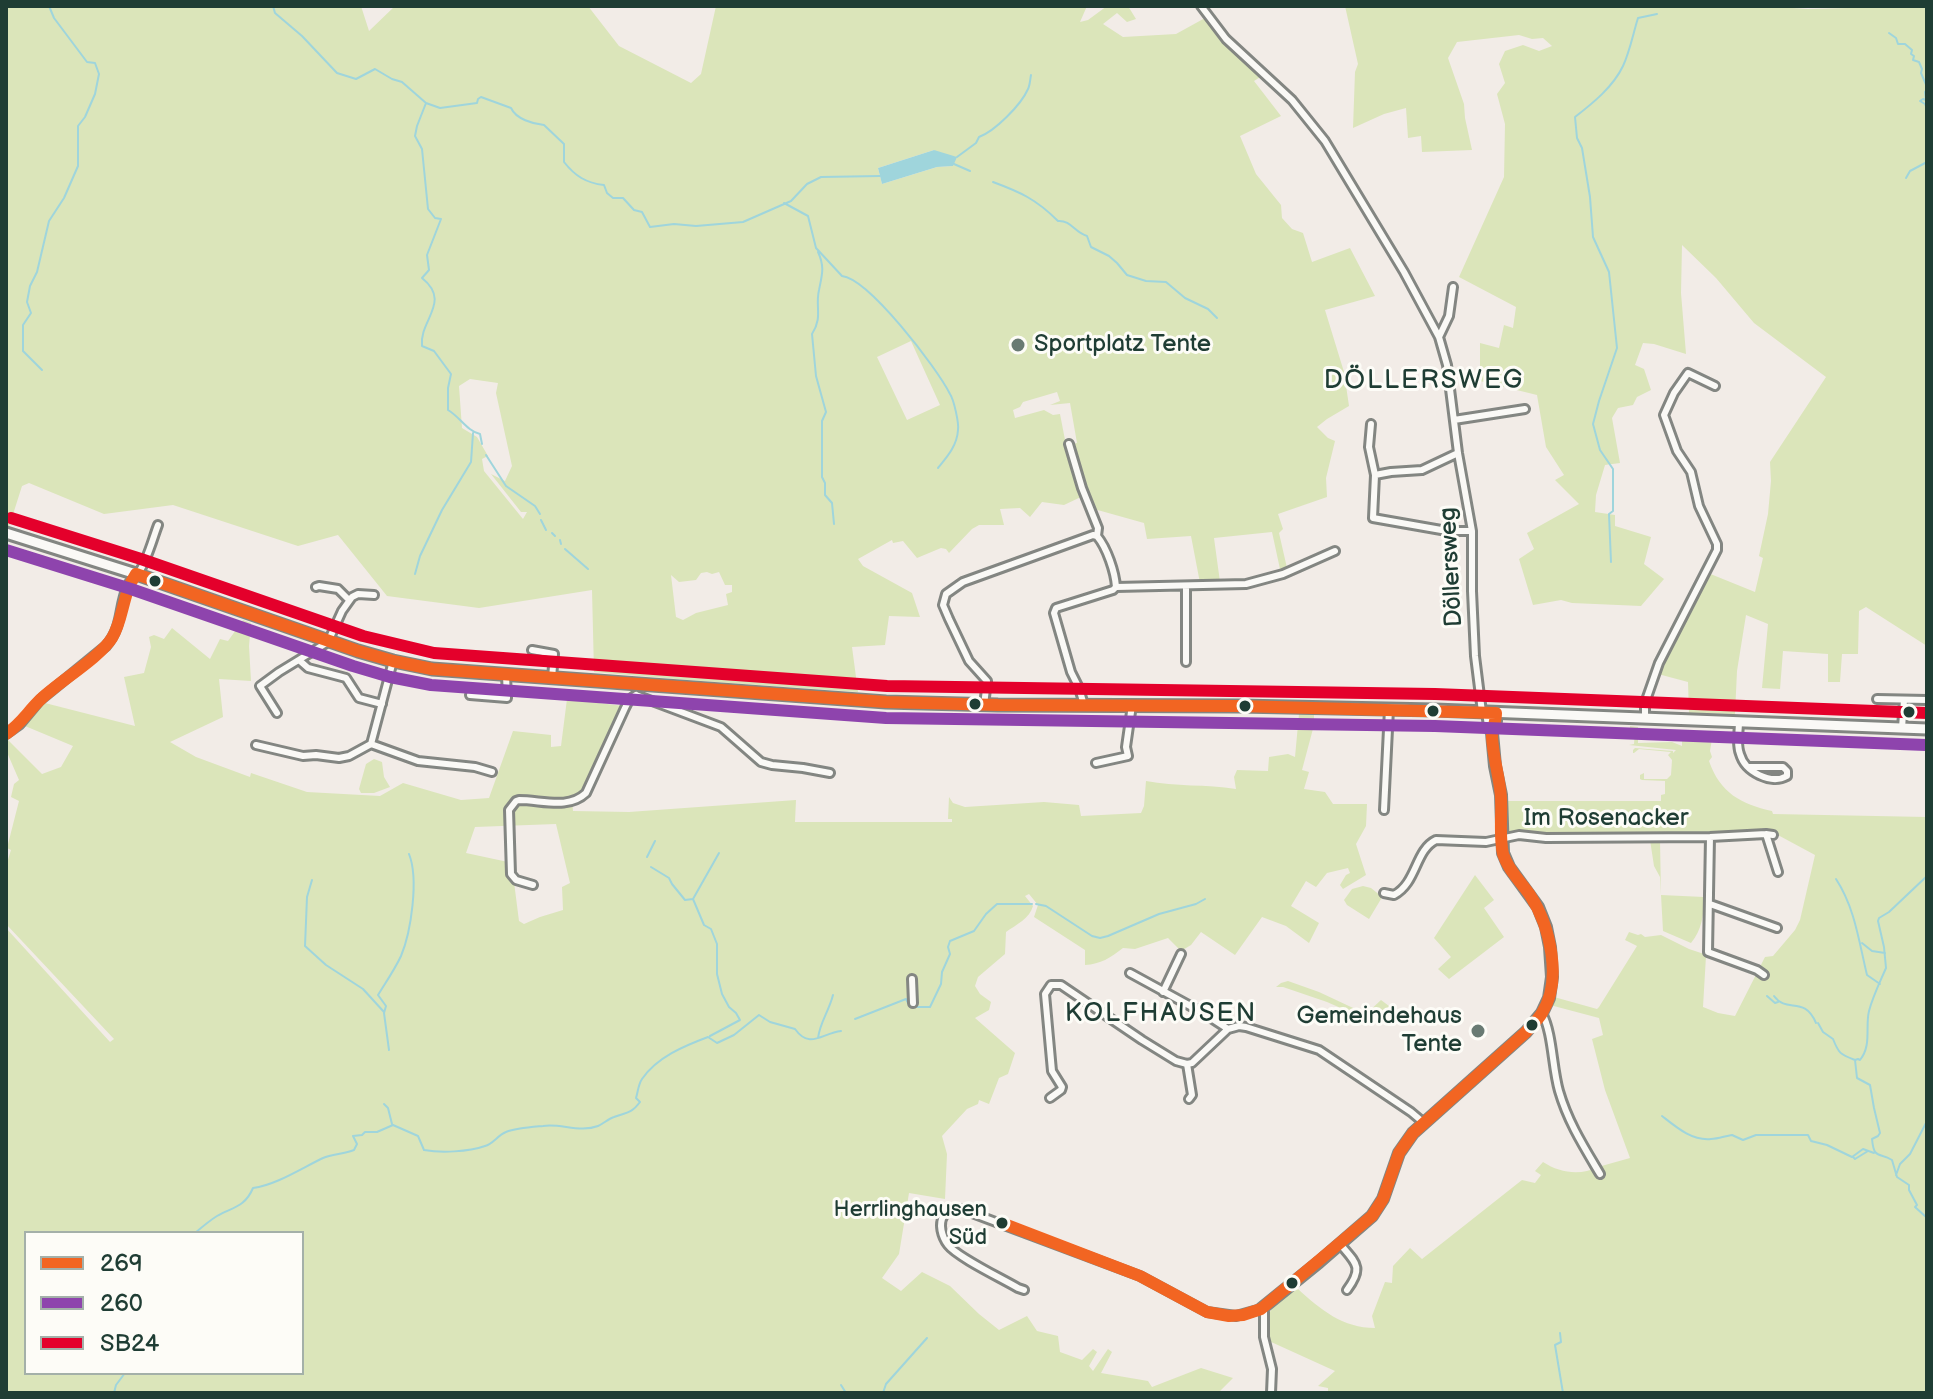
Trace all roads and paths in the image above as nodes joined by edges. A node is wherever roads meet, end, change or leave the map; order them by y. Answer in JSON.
{"nodes":[{"id":1,"x":1201,"y":6,"type":"edge"},
{"id":2,"x":1453,"y":287,"type":"dead end"},
{"id":3,"x":1439,"y":337,"type":"junction"},
{"id":4,"x":1715,"y":386,"type":"dead end"},
{"id":5,"x":1525,"y":409,"type":"dead end"},
{"id":6,"x":1454,"y":420,"type":"junction"},
{"id":7,"x":1371,"y":424,"type":"dead end"},
{"id":8,"x":1069,"y":444,"type":"dead end"},
{"id":9,"x":1458,"y":453,"type":"junction"},
{"id":10,"x":1375,"y":475,"type":"junction"},
{"id":11,"x":158,"y":525,"type":"dead end"},
{"id":12,"x":1472,"y":531,"type":"junction"},
{"id":13,"x":6,"y":533,"type":"edge"},
{"id":14,"x":1097,"y":536,"type":"junction"},
{"id":15,"x":1335,"y":551,"type":"dead end"},
{"id":16,"x":136,"y":574,"type":"junction"},
{"id":17,"x":316,"y":587,"type":"dead end"},
{"id":18,"x":1116,"y":587,"type":"junction"},
{"id":19,"x":1186,"y":587,"type":"junction"},
{"id":20,"x":374,"y":595,"type":"dead end"},
{"id":21,"x":349,"y":600,"type":"junction"},
{"id":22,"x":328,"y":642,"type":"junction"},
{"id":23,"x":532,"y":650,"type":"dead end"},
{"id":24,"x":299,"y":660,"type":"junction"},
{"id":25,"x":393,"y":661,"type":"junction"},
{"id":26,"x":1186,"y":662,"type":"dead end"},
{"id":27,"x":506,"y":675,"type":"junction"},
{"id":28,"x":552,"y":678,"type":"junction"},
{"id":29,"x":636,"y":690,"type":"junction"},
{"id":30,"x":470,"y":695,"type":"dead end"},
{"id":31,"x":1877,"y":699,"type":"dead end"},
{"id":32,"x":1904,"y":700,"type":"junction"},
{"id":33,"x":1927,"y":700,"type":"edge"},
{"id":34,"x":382,"y":704,"type":"junction"},
{"id":35,"x":984,"y":705,"type":"junction"},
{"id":36,"x":1084,"y":705,"type":"junction"},
{"id":37,"x":1132,"y":705,"type":"junction"},
{"id":38,"x":1389,"y":709,"type":"junction"},
{"id":39,"x":1488,"y":712,"type":"junction"},
{"id":40,"x":277,"y":713,"type":"dead end"},
{"id":41,"x":1645,"y":718,"type":"junction"},
{"id":42,"x":1739,"y":722,"type":"junction"},
{"id":43,"x":1902,"y":728,"type":"junction"},
{"id":44,"x":1927,"y":729,"type":"edge"},
{"id":45,"x":6,"y":734,"type":"edge"},
{"id":46,"x":371,"y":744,"type":"junction"},
{"id":47,"x":256,"y":745,"type":"dead end"},
{"id":48,"x":1096,"y":763,"type":"dead end"},
{"id":49,"x":1748,"y":767,"type":"junction"},
{"id":50,"x":492,"y":772,"type":"dead end"},
{"id":51,"x":830,"y":773,"type":"dead end"},
{"id":52,"x":1384,"y":810,"type":"dead end"},
{"id":53,"x":1502,"y":836,"type":"junction"},
{"id":54,"x":1710,"y":837,"type":"junction"},
{"id":55,"x":1778,"y":872,"type":"dead end"},
{"id":56,"x":533,"y":885,"type":"dead end"},
{"id":57,"x":1384,"y":893,"type":"dead end"},
{"id":58,"x":1710,"y":904,"type":"junction"},
{"id":59,"x":1777,"y":928,"type":"dead end"},
{"id":60,"x":1181,"y":954,"type":"dead end"},
{"id":61,"x":1130,"y":973,"type":"dead end"},
{"id":62,"x":1764,"y":975,"type":"dead end"},
{"id":63,"x":912,"y":979,"type":"dead end"},
{"id":64,"x":1163,"y":992,"type":"junction"},
{"id":65,"x":913,"y":1003,"type":"dead end"},
{"id":66,"x":1542,"y":1013,"type":"junction"},
{"id":67,"x":1228,"y":1029,"type":"junction"},
{"id":68,"x":1187,"y":1064,"type":"junction"},
{"id":69,"x":1050,"y":1098,"type":"dead end"},
{"id":70,"x":1189,"y":1099,"type":"dead end"},
{"id":71,"x":1424,"y":1123,"type":"junction"},
{"id":72,"x":1600,"y":1174,"type":"dead end"},
{"id":73,"x":1340,"y":1244,"type":"junction"},
{"id":74,"x":1024,"y":1290,"type":"dead end"},
{"id":75,"x":1347,"y":1290,"type":"dead end"},
{"id":76,"x":1261,"y":1309,"type":"junction"},
{"id":77,"x":1271,"y":1393,"type":"edge"}],
"edges":[{"from":1,"to":3,"type":"street","name":"Döllersweg"},
{"from":2,"to":3,"type":"street"},
{"from":3,"to":6,"type":"street","name":"Döllersweg"},
{"from":4,"to":41,"type":"street"},
{"from":5,"to":6,"type":"street"},
{"from":6,"to":9,"type":"street","name":"Döllersweg"},
{"from":7,"to":10,"type":"street"},
{"from":8,"to":14,"type":"street"},
{"from":9,"to":10,"type":"street"},
{"from":9,"to":12,"type":"street","name":"Döllersweg"},
{"from":10,"to":12,"type":"street"},
{"from":11,"to":16,"type":"street"},
{"from":12,"to":39,"type":"street","name":"Döllersweg"},
{"from":13,"to":16,"type":"main road"},
{"from":14,"to":18,"type":"street"},
{"from":14,"to":35,"type":"street"},
{"from":15,"to":19,"type":"street"},
{"from":16,"to":22,"type":"main road"},
{"from":16,"to":45,"type":"street"},
{"from":17,"to":21,"type":"street"},
{"from":18,"to":19,"type":"street"},
{"from":18,"to":36,"type":"street"},
{"from":19,"to":26,"type":"street"},
{"from":20,"to":21,"type":"street"},
{"from":21,"to":22,"type":"street"},
{"from":22,"to":24,"type":"street"},
{"from":22,"to":25,"type":"main road"},
{"from":23,"to":28,"type":"street"},
{"from":24,"to":34,"type":"street"},
{"from":24,"to":40,"type":"street"},
{"from":25,"to":27,"type":"main road"},
{"from":25,"to":34,"type":"street"},
{"from":27,"to":28,"type":"main road"},
{"from":27,"to":30,"type":"street"},
{"from":28,"to":29,"type":"main road"},
{"from":29,"to":35,"type":"main road"},
{"from":29,"to":51,"type":"street"},
{"from":29,"to":56,"type":"street"},
{"from":31,"to":32,"type":"street"},
{"from":32,"to":33,"type":"street"},
{"from":32,"to":43,"type":"street"},
{"from":34,"to":46,"type":"street"},
{"from":35,"to":36,"type":"main road"},
{"from":36,"to":37,"type":"main road"},
{"from":37,"to":38,"type":"main road"},
{"from":37,"to":48,"type":"street"},
{"from":38,"to":39,"type":"main road"},
{"from":38,"to":52,"type":"street"},
{"from":39,"to":41,"type":"main road"},
{"from":39,"to":53,"type":"street"},
{"from":41,"to":42,"type":"main road"},
{"from":42,"to":43,"type":"main road"},
{"from":42,"to":49,"type":"street"},
{"from":43,"to":44,"type":"main road"},
{"from":46,"to":47,"type":"street"},
{"from":46,"to":50,"type":"street"},
{"from":49,"to":49,"type":"street"},
{"from":53,"to":54,"type":"street","name":"Im Rosenacker"},
{"from":53,"to":57,"type":"street","name":"Im Rosenacker"},
{"from":53,"to":66,"type":"street"},
{"from":54,"to":55,"type":"street","name":"Im Rosenacker"},
{"from":54,"to":58,"type":"street","name":"Im Rosenacker"},
{"from":58,"to":59,"type":"street"},
{"from":58,"to":62,"type":"street","name":"Im Rosenacker"},
{"from":60,"to":64,"type":"street"},
{"from":61,"to":64,"type":"street"},
{"from":63,"to":65,"type":"street"},
{"from":64,"to":67,"type":"street"},
{"from":66,"to":71,"type":"street"},
{"from":66,"to":72,"type":"street"},
{"from":67,"to":68,"type":"street"},
{"from":67,"to":71,"type":"street"},
{"from":68,"to":69,"type":"street"},
{"from":68,"to":70,"type":"street"},
{"from":71,"to":73,"type":"street"},
{"from":73,"to":75,"type":"street"},
{"from":73,"to":76,"type":"street"},
{"from":74,"to":76,"type":"street"},
{"from":76,"to":77,"type":"street"}]}
